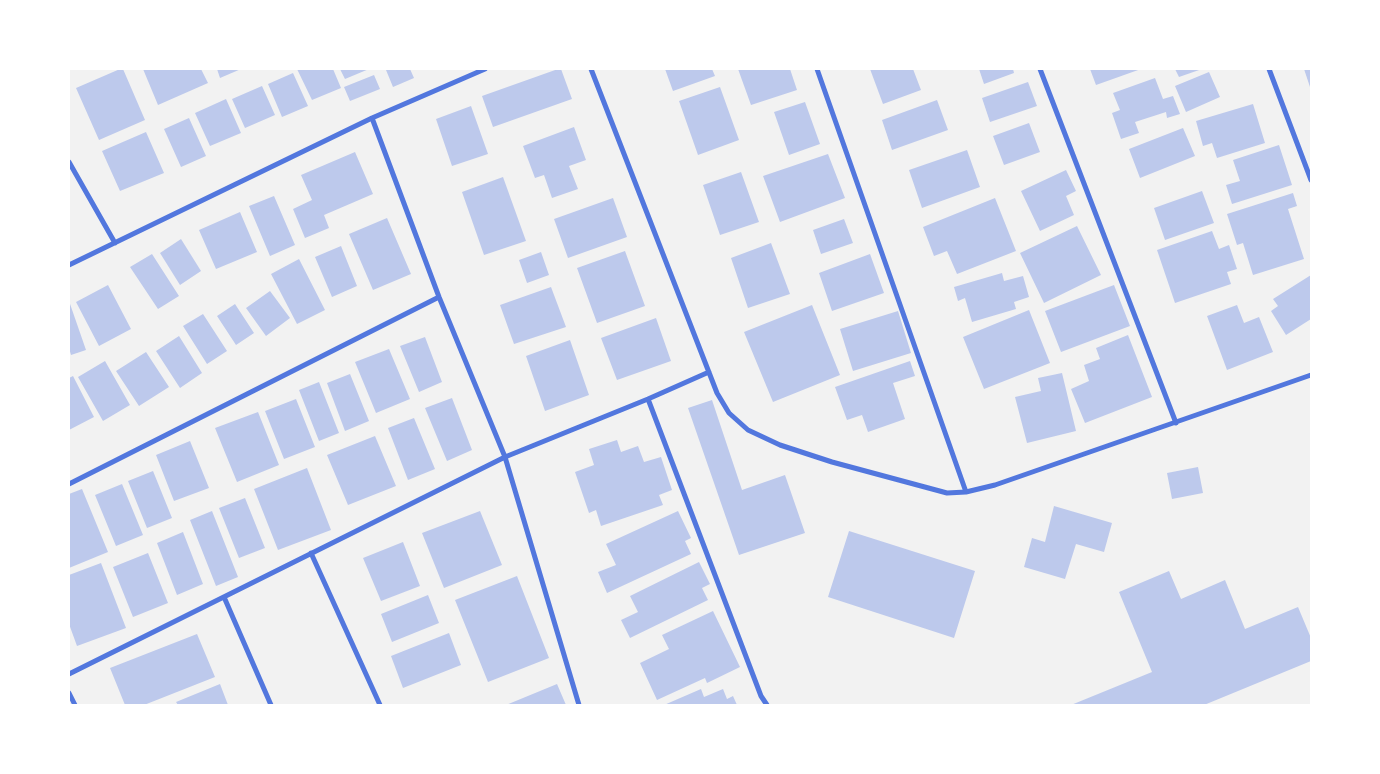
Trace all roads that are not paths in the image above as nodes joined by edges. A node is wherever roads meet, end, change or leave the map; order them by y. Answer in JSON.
{"nodes":[{"id":1,"x":485,"y":69,"type":"edge"},
{"id":2,"x":591,"y":69,"type":"edge"},
{"id":3,"x":818,"y":69,"type":"edge"},
{"id":4,"x":1040,"y":69,"type":"edge"},
{"id":5,"x":1269,"y":69,"type":"edge"},
{"id":6,"x":372,"y":118,"type":"junction"},
{"id":7,"x":69,"y":162,"type":"edge"},
{"id":8,"x":1311,"y":180,"type":"edge"},
{"id":9,"x":114,"y":243,"type":"junction"},
{"id":10,"x":69,"y":265,"type":"edge"},
{"id":11,"x":439,"y":297,"type":"junction"},
{"id":12,"x":709,"y":372,"type":"junction"},
{"id":13,"x":1311,"y":375,"type":"edge"},
{"id":14,"x":648,"y":399,"type":"junction"},
{"id":15,"x":1176,"y":423,"type":"junction"},
{"id":16,"x":505,"y":457,"type":"junction"},
{"id":17,"x":69,"y":484,"type":"edge"},
{"id":18,"x":966,"y":492,"type":"junction"},
{"id":19,"x":310,"y":553,"type":"junction"},
{"id":20,"x":224,"y":597,"type":"junction"},
{"id":21,"x":69,"y":674,"type":"edge"},
{"id":22,"x":69,"y":692,"type":"edge"},
{"id":23,"x":75,"y":705,"type":"edge"},
{"id":24,"x":271,"y":705,"type":"edge"},
{"id":25,"x":380,"y":705,"type":"edge"},
{"id":26,"x":579,"y":705,"type":"edge"},
{"id":27,"x":767,"y":705,"type":"edge"}],
"edges":[{"from":1,"to":6,"type":"street"},
{"from":2,"to":12,"type":"street"},
{"from":3,"to":18,"type":"street"},
{"from":4,"to":15,"type":"street"},
{"from":5,"to":8,"type":"street"},
{"from":6,"to":9,"type":"street"},
{"from":6,"to":11,"type":"street"},
{"from":7,"to":9,"type":"street"},
{"from":9,"to":10,"type":"street"},
{"from":11,"to":16,"type":"street"},
{"from":11,"to":17,"type":"street"},
{"from":12,"to":14,"type":"street"},
{"from":12,"to":18,"type":"street"},
{"from":13,"to":15,"type":"street"},
{"from":14,"to":16,"type":"street"},
{"from":14,"to":27,"type":"street"},
{"from":15,"to":18,"type":"street"},
{"from":16,"to":19,"type":"street"},
{"from":16,"to":26,"type":"street"},
{"from":19,"to":20,"type":"street"},
{"from":19,"to":25,"type":"street"},
{"from":20,"to":21,"type":"street"},
{"from":20,"to":24,"type":"street"},
{"from":22,"to":23,"type":"street"}]}
